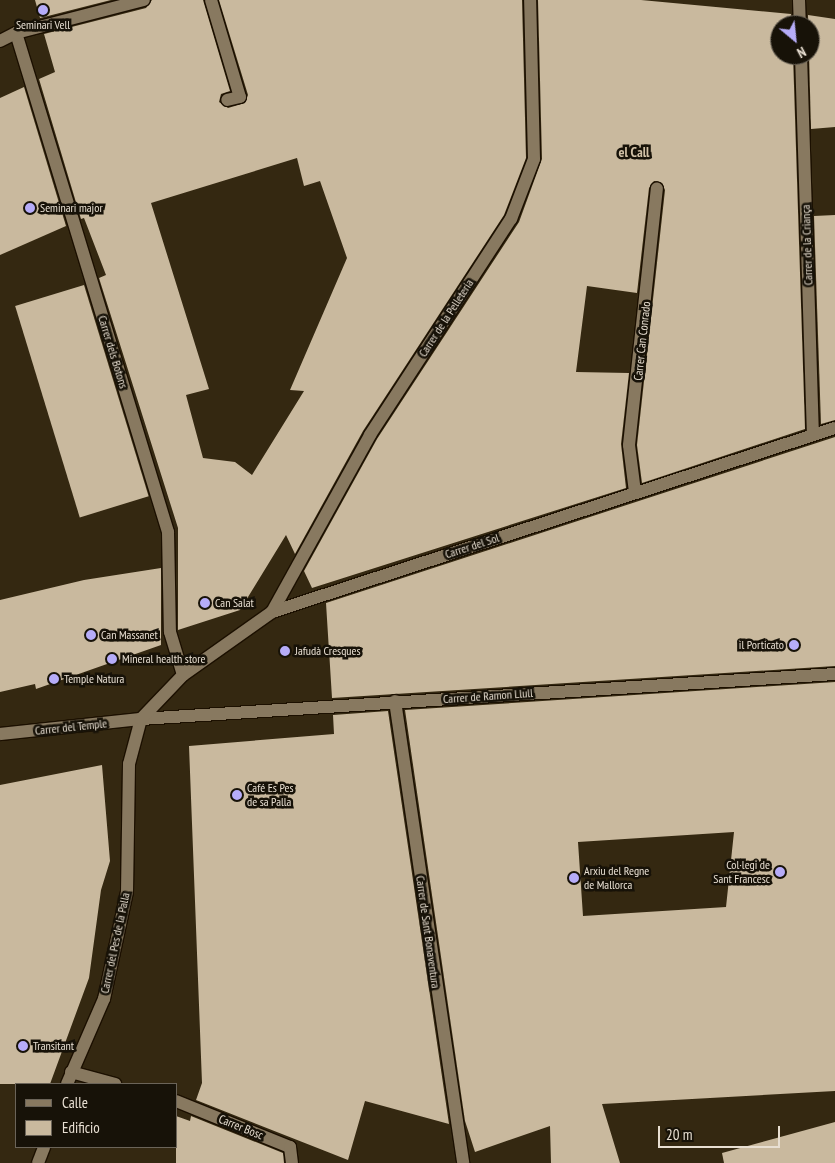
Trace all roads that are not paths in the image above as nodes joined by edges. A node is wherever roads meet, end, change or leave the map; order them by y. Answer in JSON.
{"nodes":[{"id":1,"x":144,"y":0,"type":"edge"},
{"id":2,"x":211,"y":0,"type":"edge"},
{"id":3,"x":530,"y":0,"type":"edge"},
{"id":4,"x":799,"y":0,"type":"edge"},
{"id":5,"x":800,"y":15,"type":"edge"},
{"id":6,"x":16,"y":33,"type":"junction"},
{"id":7,"x":0,"y":41,"type":"edge"},
{"id":8,"x":801,"y":65,"type":"edge"},
{"id":9,"x":227,"y":100,"type":"dead end"},
{"id":10,"x":657,"y":189,"type":"dead end"},
{"id":11,"x":835,"y":428,"type":"edge"},
{"id":12,"x":813,"y":434,"type":"junction"},
{"id":13,"x":635,"y":492,"type":"junction"},
{"id":14,"x":272,"y":612,"type":"junction"},
{"id":15,"x":835,"y":674,"type":"edge"},
{"id":16,"x":183,"y":675,"type":"junction"},
{"id":17,"x":395,"y":701,"type":"junction"},
{"id":18,"x":141,"y":719,"type":"junction"},
{"id":19,"x":0,"y":734,"type":"edge"},
{"id":20,"x":69,"y":1078,"type":"edge"},
{"id":21,"x":107,"y":1083,"type":"edge"},
{"id":22,"x":178,"y":1102,"type":"edge"},
{"id":23,"x":44,"y":1148,"type":"edge"},
{"id":24,"x":38,"y":1163,"type":"edge"},
{"id":25,"x":292,"y":1163,"type":"edge"},
{"id":26,"x":463,"y":1163,"type":"edge"}],
"edges":[{"from":1,"to":6,"type":"street"},
{"from":2,"to":9,"type":"street"},
{"from":3,"to":14,"type":"street","name":"Carrer de la Pelleteria"},
{"from":4,"to":5,"type":"street"},
{"from":6,"to":7,"type":"street"},
{"from":6,"to":16,"type":"street","name":"Carrer dels Botons"},
{"from":8,"to":12,"type":"street","name":"Carrer de la Criança"},
{"from":10,"to":13,"type":"street","name":"Carrer Can Conrado"},
{"from":11,"to":12,"type":"street","name":"Carrer del Sol"},
{"from":12,"to":13,"type":"street","name":"Carrer del Sol"},
{"from":13,"to":14,"type":"street","name":"Carrer del Sol"},
{"from":14,"to":16,"type":"street","name":"Carrer del Sol"},
{"from":15,"to":17,"type":"street","name":"Carrer de Ramon Llull"},
{"from":16,"to":18,"type":"street","name":"Carrer del Sol"},
{"from":17,"to":18,"type":"street","name":"Carrer de Ramon Llull"},
{"from":17,"to":26,"type":"street","name":"Carrer de Sant Bonaventura"},
{"from":18,"to":19,"type":"street","name":"Carrer del Temple"},
{"from":18,"to":20,"type":"street","name":"Carrer del Pes de la Palla"},
{"from":20,"to":21,"type":"street"},
{"from":22,"to":25,"type":"street","name":"Carrer Bosc"},
{"from":23,"to":24,"type":"street"}]}
